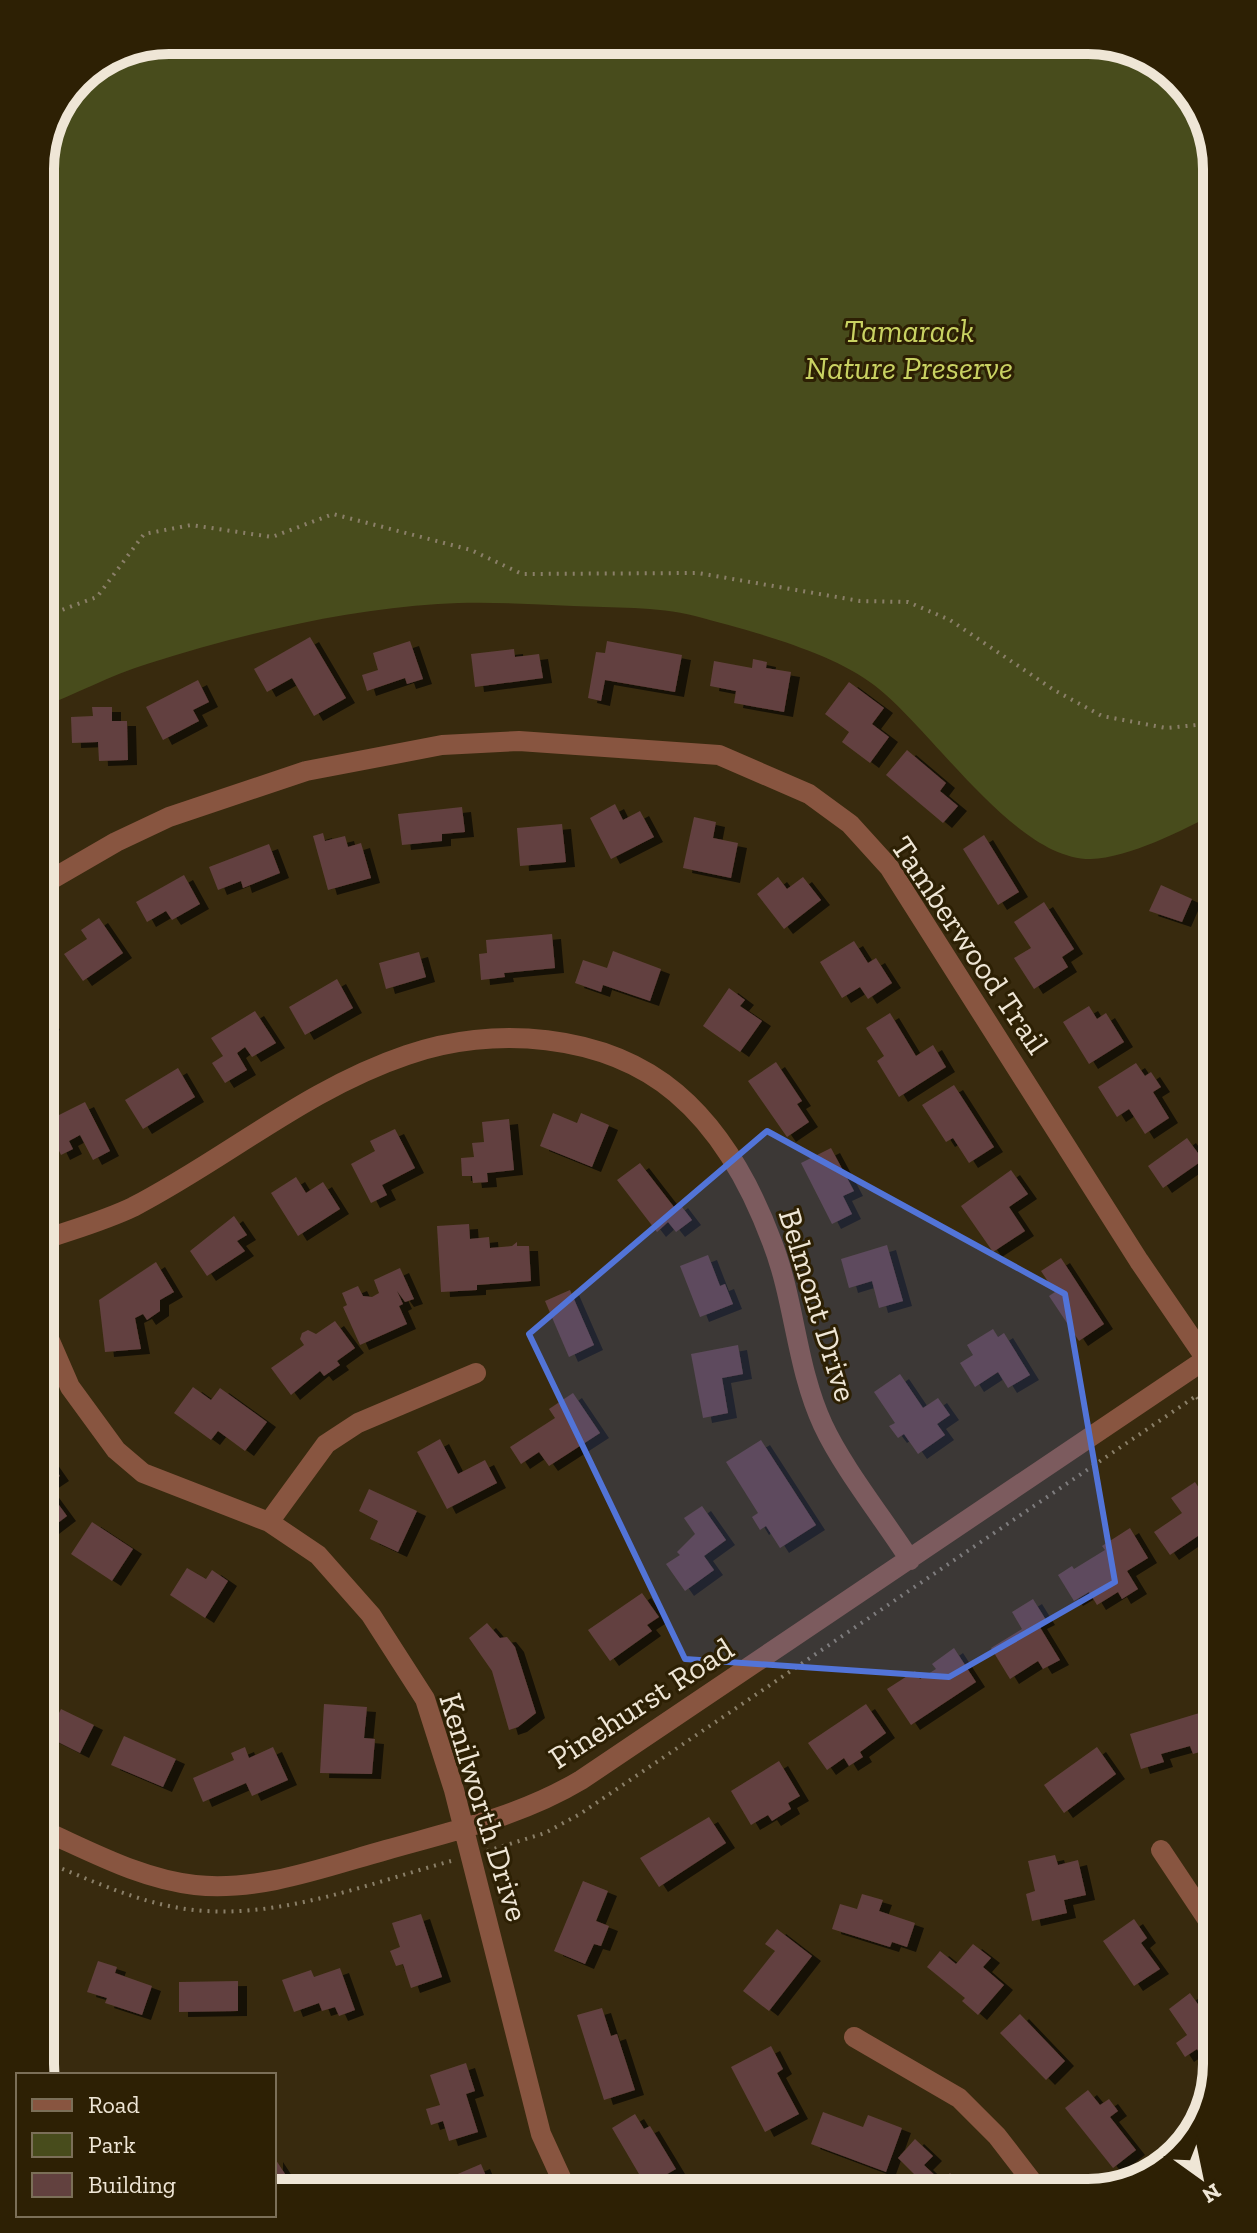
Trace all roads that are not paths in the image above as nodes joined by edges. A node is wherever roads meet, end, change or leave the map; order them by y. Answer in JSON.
{"nodes":[{"id":1,"x":54,"y":878,"type":"edge"},
{"id":2,"x":54,"y":1236,"type":"edge"},
{"id":3,"x":54,"y":1350,"type":"edge"},
{"id":4,"x":1203,"y":1354,"type":"edge"},
{"id":5,"x":476,"y":1373,"type":"dead end"},
{"id":6,"x":1203,"y":1373,"type":"edge"},
{"id":7,"x":269,"y":1522,"type":"junction"},
{"id":8,"x":910,"y":1560,"type":"junction"},
{"id":9,"x":463,"y":1828,"type":"junction"},
{"id":10,"x":54,"y":1835,"type":"edge"},
{"id":11,"x":1161,"y":1850,"type":"dead end"},
{"id":12,"x":1203,"y":1913,"type":"edge"},
{"id":13,"x":854,"y":2037,"type":"dead end"},
{"id":14,"x":562,"y":2179,"type":"edge"},
{"id":15,"x":1030,"y":2179,"type":"edge"}],
"edges":[{"from":1,"to":4,"type":"street","name":"Tamberwood Trail"},
{"from":2,"to":8,"type":"street","name":"Belmont Drive"},
{"from":3,"to":7,"type":"street","name":"Kenilworth Drive"},
{"from":5,"to":7,"type":"street"},
{"from":6,"to":8,"type":"street","name":"Pinehurst Road"},
{"from":7,"to":9,"type":"street","name":"Kenilworth Drive"},
{"from":8,"to":9,"type":"street","name":"Pinehurst Road"},
{"from":9,"to":10,"type":"street","name":"Pinehurst Road"},
{"from":9,"to":14,"type":"street","name":"Kenilworth Drive"},
{"from":11,"to":12,"type":"street"},
{"from":13,"to":15,"type":"street"}]}
